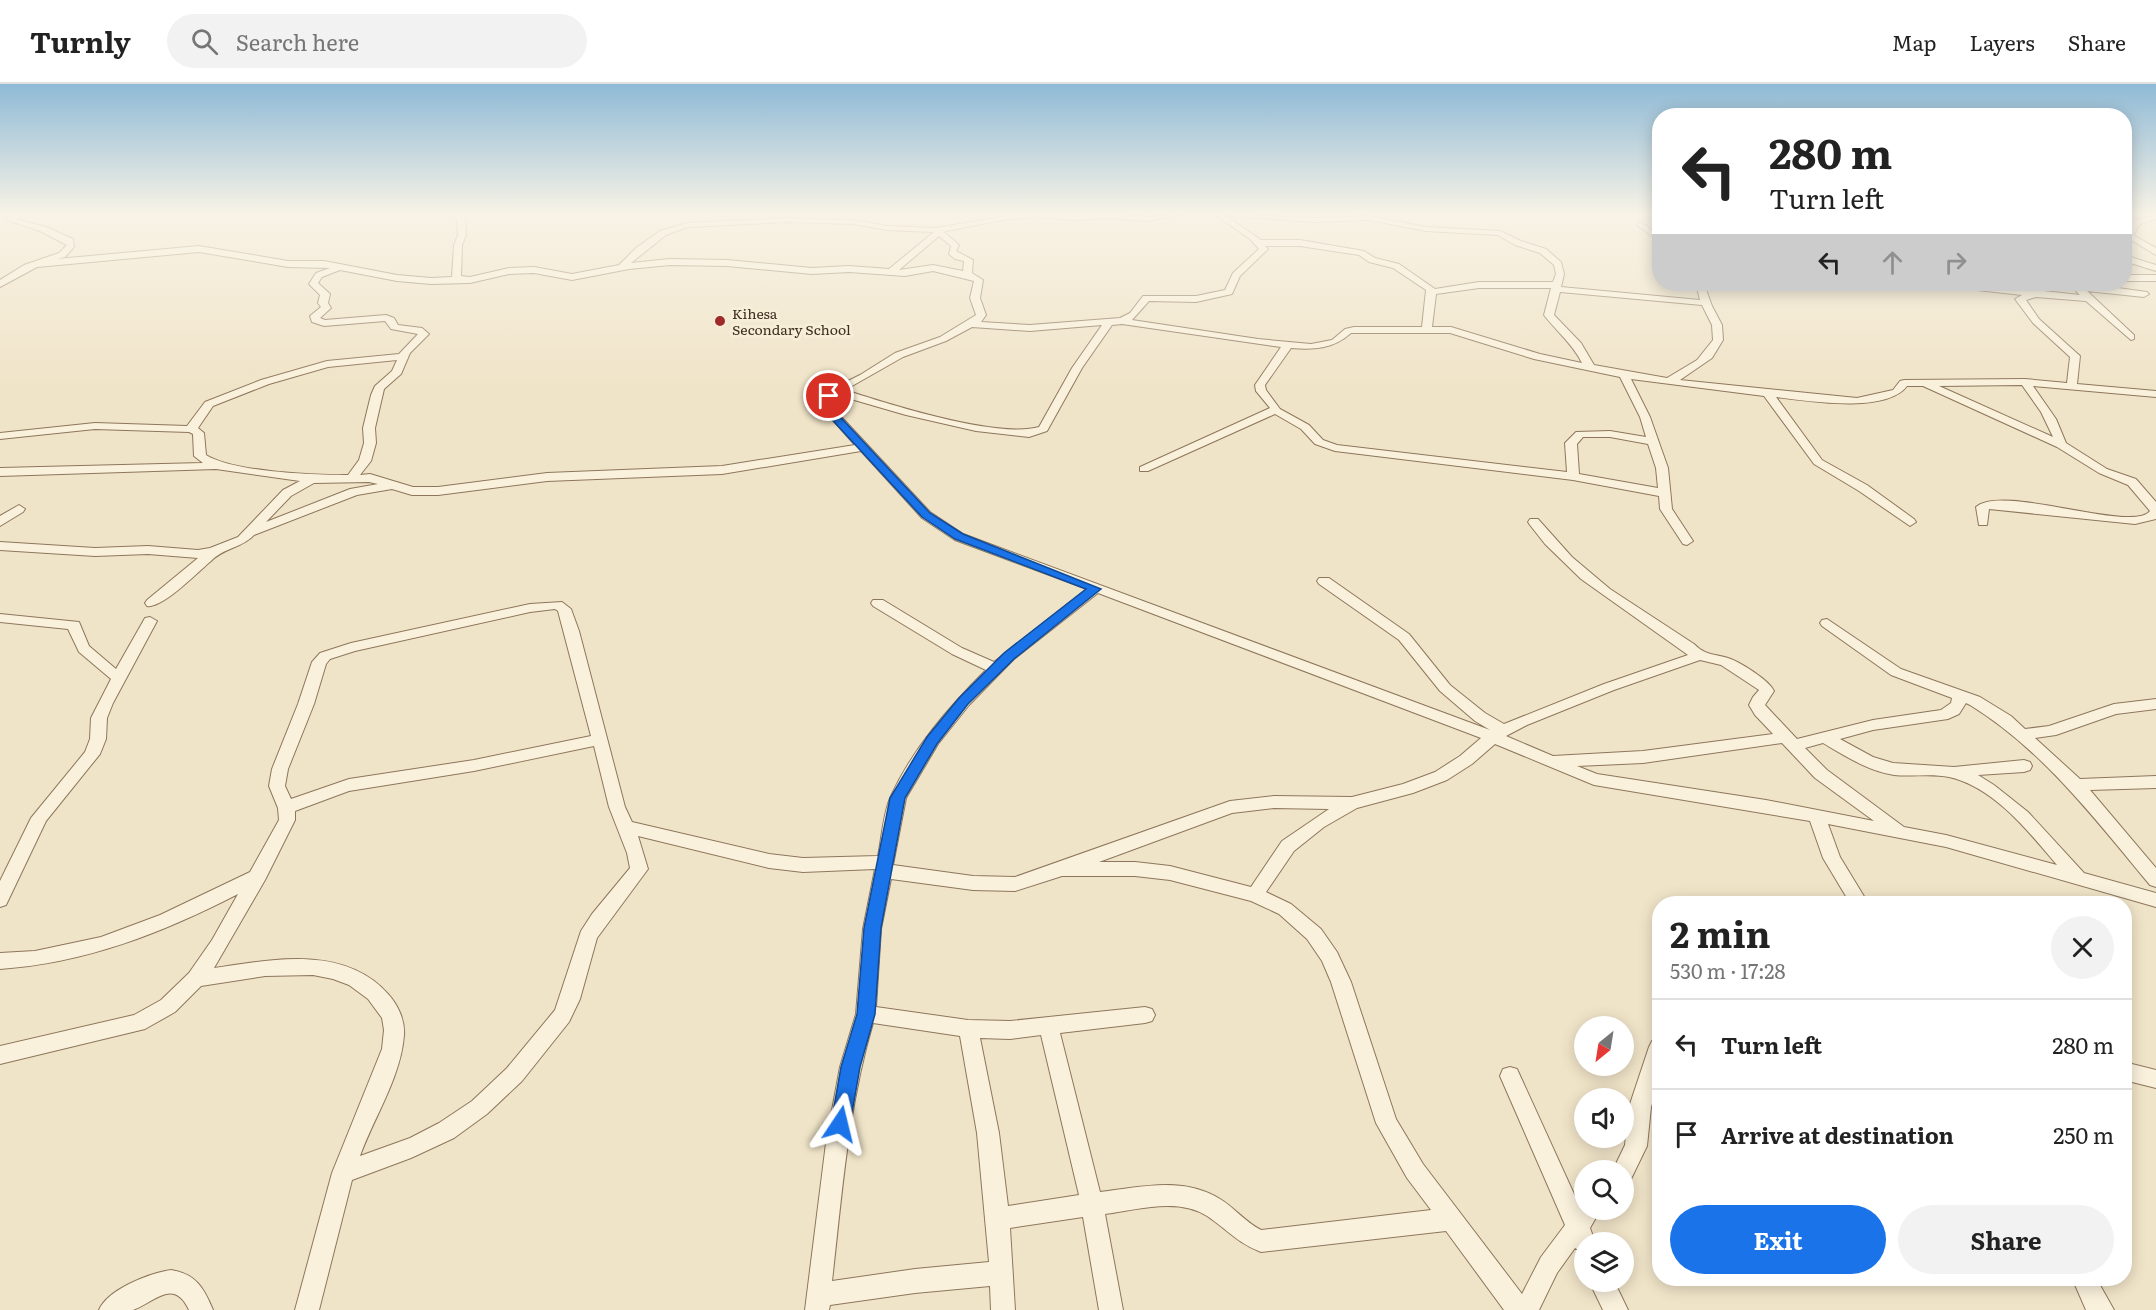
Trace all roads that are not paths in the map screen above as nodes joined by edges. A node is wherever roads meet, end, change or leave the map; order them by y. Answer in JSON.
{"nodes":[{"id":1,"x":20,"y":271,"type":"edge"},
{"id":2,"x":329,"y":271,"type":"edge"},
{"id":3,"x":356,"y":271,"type":"edge"},
{"id":4,"x":457,"y":271,"type":"edge"},
{"id":5,"x":515,"y":271,"type":"edge"},
{"id":6,"x":541,"y":271,"type":"edge"},
{"id":7,"x":601,"y":271,"type":"edge"},
{"id":8,"x":880,"y":271,"type":"edge"},
{"id":9,"x":915,"y":271,"type":"edge"},
{"id":10,"x":951,"y":271,"type":"edge"},
{"id":11,"x":1240,"y":271,"type":"edge"},
{"id":12,"x":1405,"y":271,"type":"edge"},
{"id":13,"x":1559,"y":271,"type":"edge"},
{"id":14,"x":891,"y":272,"type":"joint"},
{"id":15,"x":967,"y":274,"type":"joint"},
{"id":16,"x":2156,"y":278,"type":"edge"},
{"id":17,"x":457,"y":279,"type":"junction"},
{"id":18,"x":2132,"y":280,"type":"edge"},
{"id":19,"x":0,"y":284,"type":"edge"},
{"id":20,"x":2132,"y":286,"type":"edge"},
{"id":21,"x":1556,"y":287,"type":"junction"},
{"id":22,"x":1703,"y":291,"type":"edge"},
{"id":23,"x":2022,"y":291,"type":"edge"},
{"id":24,"x":2079,"y":291,"type":"edge"},
{"id":25,"x":2119,"y":291,"type":"edge"},
{"id":26,"x":1432,"y":292,"type":"junction"},
{"id":27,"x":2035,"y":294,"type":"junction"},
{"id":28,"x":2144,"y":294,"type":"junction"},
{"id":29,"x":2087,"y":298,"type":"junction"},
{"id":30,"x":2156,"y":300,"type":"edge"},
{"id":31,"x":1706,"y":303,"type":"junction"},
{"id":32,"x":1116,"y":321,"type":"junction"},
{"id":33,"x":972,"y":324,"type":"junction"},
{"id":34,"x":1427,"y":329,"type":"junction"},
{"id":35,"x":2131,"y":337,"type":"dead end"},
{"id":36,"x":1287,"y":346,"type":"junction"},
{"id":37,"x":401,"y":357,"type":"junction"},
{"id":38,"x":1589,"y":366,"type":"junction"},
{"id":39,"x":1624,"y":375,"type":"junction"},
{"id":40,"x":1923,"y":381,"type":"junction"},
{"id":41,"x":1668,"y":382,"type":"junction"},
{"id":42,"x":2025,"y":382,"type":"junction"},
{"id":43,"x":2072,"y":385,"type":"junction"},
{"id":44,"x":836,"y":391,"type":"junction"},
{"id":45,"x":1766,"y":391,"type":"junction"},
{"id":46,"x":2156,"y":394,"type":"edge"},
{"id":47,"x":1275,"y":410,"type":"junction"},
{"id":48,"x":192,"y":429,"type":"junction"},
{"id":49,"x":0,"y":436,"type":"edge"},
{"id":50,"x":1652,"y":441,"type":"junction"},
{"id":51,"x":2061,"y":445,"type":"junction"},
{"id":52,"x":865,"y":447,"type":"junction"},
{"id":53,"x":216,"y":466,"type":"junction"},
{"id":54,"x":1144,"y":469,"type":"dead end"},
{"id":55,"x":0,"y":472,"type":"edge"},
{"id":56,"x":1574,"y":476,"type":"junction"},
{"id":57,"x":352,"y":477,"type":"junction"},
{"id":58,"x":312,"y":479,"type":"junction"},
{"id":59,"x":390,"y":485,"type":"junction"},
{"id":60,"x":1664,"y":493,"type":"junction"},
{"id":61,"x":19,"y":508,"type":"dead end"},
{"id":62,"x":2156,"y":511,"type":"edge"},
{"id":63,"x":0,"y":522,"type":"edge"},
{"id":64,"x":1533,"y":522,"type":"dead end"},
{"id":65,"x":1910,"y":522,"type":"dead end"},
{"id":66,"x":1983,"y":522,"type":"dead end"},
{"id":67,"x":252,"y":532,"type":"junction"},
{"id":68,"x":1687,"y":541,"type":"dead end"},
{"id":69,"x":0,"y":546,"type":"edge"},
{"id":70,"x":213,"y":551,"type":"junction"},
{"id":71,"x":1324,"y":581,"type":"dead end"},
{"id":72,"x":1095,"y":589,"type":"junction"},
{"id":73,"x":152,"y":603,"type":"dead end"},
{"id":74,"x":878,"y":603,"type":"dead end"},
{"id":75,"x":0,"y":618,"type":"edge"},
{"id":76,"x":150,"y":621,"type":"dead end"},
{"id":77,"x":1827,"y":623,"type":"dead end"},
{"id":78,"x":1696,"y":655,"type":"junction"},
{"id":79,"x":996,"y":669,"type":"junction"},
{"id":80,"x":118,"y":677,"type":"junction"},
{"id":81,"x":1960,"y":694,"type":"junction"},
{"id":82,"x":2156,"y":704,"type":"edge"},
{"id":83,"x":1498,"y":734,"type":"junction"},
{"id":84,"x":2022,"y":735,"type":"junction"},
{"id":85,"x":1826,"y":738,"type":"junction"},
{"id":86,"x":600,"y":739,"type":"junction"},
{"id":87,"x":1790,"y":741,"type":"junction"},
{"id":88,"x":1548,"y":761,"type":"junction"},
{"id":89,"x":2024,"y":766,"type":"dead end"},
{"id":90,"x":1951,"y":771,"type":"junction"},
{"id":91,"x":2156,"y":782,"type":"edge"},
{"id":92,"x":2076,"y":785,"type":"junction"},
{"id":93,"x":1352,"y":803,"type":"junction"},
{"id":94,"x":286,"y":808,"type":"junction"},
{"id":95,"x":1816,"y":815,"type":"junction"},
{"id":96,"x":626,"y":827,"type":"junction"},
{"id":97,"x":1902,"y":832,"type":"junction"},
{"id":98,"x":885,"y":867,"type":"junction"},
{"id":99,"x":1062,"y":869,"type":"junction"},
{"id":100,"x":259,"y":875,"type":"junction"},
{"id":101,"x":2079,"y":878,"type":"junction"},
{"id":102,"x":2156,"y":880,"type":"edge"},
{"id":103,"x":1255,"y":895,"type":"junction"},
{"id":104,"x":1854,"y":896,"type":"edge"},
{"id":105,"x":0,"y":900,"type":"edge"},
{"id":106,"x":2156,"y":900,"type":"edge"},
{"id":107,"x":0,"y":961,"type":"edge"},
{"id":108,"x":196,"y":979,"type":"junction"},
{"id":109,"x":866,"y":1014,"type":"junction"},
{"id":110,"x":1145,"y":1015,"type":"dead end"},
{"id":111,"x":1049,"y":1027,"type":"junction"},
{"id":112,"x":968,"y":1029,"type":"junction"},
{"id":113,"x":4,"y":1056,"type":"edge"},
{"id":114,"x":1652,"y":1069,"type":"edge"},
{"id":115,"x":2132,"y":1073,"type":"edge"},
{"id":116,"x":1510,"y":1076,"type":"dead end"},
{"id":117,"x":2156,"y":1079,"type":"edge"},
{"id":118,"x":1629,"y":1160,"type":"edge"},
{"id":119,"x":343,"y":1173,"type":"junction"},
{"id":120,"x":1092,"y":1204,"type":"junction"},
{"id":121,"x":998,"y":1219,"type":"junction"},
{"id":122,"x":1453,"y":1219,"type":"junction"},
{"id":123,"x":1583,"y":1225,"type":"edge"},
{"id":124,"x":1001,"y":1273,"type":"junction"},
{"id":125,"x":2088,"y":1286,"type":"edge"},
{"id":126,"x":1607,"y":1292,"type":"edge"},
{"id":127,"x":817,"y":1303,"type":"edge"},
{"id":128,"x":111,"y":1310,"type":"edge"},
{"id":129,"x":201,"y":1310,"type":"edge"},
{"id":130,"x":307,"y":1310,"type":"edge"},
{"id":131,"x":1002,"y":1310,"type":"edge"},
{"id":132,"x":1111,"y":1310,"type":"edge"},
{"id":133,"x":1519,"y":1310,"type":"edge"},
{"id":134,"x":1526,"y":1310,"type":"edge"},
{"id":135,"x":1616,"y":1310,"type":"edge"},
{"id":136,"x":2102,"y":1310,"type":"edge"}],
"edges":[{"from":1,"to":19,"type":"street"},
{"from":2,"to":37,"type":"street"},
{"from":3,"to":17,"type":"street"},
{"from":4,"to":17,"type":"street"},
{"from":5,"to":17,"type":"street"},
{"from":6,"to":7,"type":"street"},
{"from":8,"to":14,"type":"street"},
{"from":9,"to":14,"type":"street"},
{"from":10,"to":15,"type":"street"},
{"from":11,"to":32,"type":"street"},
{"from":12,"to":26,"type":"street"},
{"from":13,"to":21,"type":"street"},
{"from":15,"to":33,"type":"street"},
{"from":16,"to":18,"type":"street"},
{"from":20,"to":28,"type":"street"},
{"from":21,"to":26,"type":"street"},
{"from":21,"to":31,"type":"street"},
{"from":21,"to":38,"type":"street"},
{"from":22,"to":31,"type":"street"},
{"from":23,"to":27,"type":"street"},
{"from":24,"to":29,"type":"street"},
{"from":25,"to":28,"type":"street"},
{"from":26,"to":34,"type":"street"},
{"from":27,"to":29,"type":"street"},
{"from":27,"to":43,"type":"street"},
{"from":28,"to":30,"type":"street"},
{"from":29,"to":35,"type":"street"},
{"from":31,"to":41,"type":"street"},
{"from":32,"to":33,"type":"street"},
{"from":32,"to":36,"type":"street"},
{"from":32,"to":44,"type":"street"},
{"from":33,"to":44,"type":"street"},
{"from":34,"to":36,"type":"street"},
{"from":34,"to":38,"type":"street"},
{"from":36,"to":47,"type":"street"},
{"from":37,"to":48,"type":"street"},
{"from":37,"to":57,"type":"street"},
{"from":38,"to":39,"type":"street"},
{"from":39,"to":41,"type":"street"},
{"from":39,"to":50,"type":"street"},
{"from":40,"to":42,"type":"street"},
{"from":40,"to":45,"type":"street"},
{"from":40,"to":51,"type":"street"},
{"from":41,"to":45,"type":"street"},
{"from":42,"to":43,"type":"street"},
{"from":42,"to":51,"type":"street"},
{"from":43,"to":46,"type":"street"},
{"from":44,"to":52,"type":"street"},
{"from":45,"to":65,"type":"street"},
{"from":47,"to":54,"type":"street"},
{"from":47,"to":56,"type":"street"},
{"from":48,"to":49,"type":"street"},
{"from":48,"to":53,"type":"street"},
{"from":50,"to":56,"type":"street"},
{"from":50,"to":60,"type":"street"},
{"from":51,"to":62,"type":"street"},
{"from":52,"to":59,"type":"street"},
{"from":52,"to":72,"type":"street"},
{"from":53,"to":55,"type":"street"},
{"from":53,"to":58,"type":"street"},
{"from":56,"to":60,"type":"street"},
{"from":57,"to":58,"type":"street"},
{"from":57,"to":59,"type":"street"},
{"from":58,"to":67,"type":"street"},
{"from":59,"to":67,"type":"street"},
{"from":60,"to":68,"type":"street"},
{"from":61,"to":63,"type":"street"},
{"from":62,"to":66,"type":"street"},
{"from":64,"to":78,"type":"street"},
{"from":67,"to":70,"type":"street"},
{"from":69,"to":70,"type":"street"},
{"from":70,"to":73,"type":"street"},
{"from":71,"to":83,"type":"street"},
{"from":72,"to":79,"type":"street"},
{"from":72,"to":83,"type":"street"},
{"from":74,"to":79,"type":"street"},
{"from":75,"to":80,"type":"street"},
{"from":76,"to":80,"type":"street"},
{"from":77,"to":81,"type":"street"},
{"from":78,"to":83,"type":"street"},
{"from":78,"to":87,"type":"street"},
{"from":79,"to":98,"type":"street"},
{"from":80,"to":105,"type":"street"},
{"from":81,"to":84,"type":"street"},
{"from":81,"to":85,"type":"street"},
{"from":82,"to":84,"type":"street"},
{"from":83,"to":88,"type":"street"},
{"from":83,"to":93,"type":"street"},
{"from":84,"to":92,"type":"street"},
{"from":85,"to":87,"type":"street"},
{"from":85,"to":90,"type":"street"},
{"from":86,"to":94,"type":"street"},
{"from":86,"to":94,"type":"street"},
{"from":86,"to":96,"type":"street"},
{"from":87,"to":88,"type":"street"},
{"from":87,"to":97,"type":"street"},
{"from":88,"to":95,"type":"street"},
{"from":89,"to":90,"type":"street"},
{"from":90,"to":101,"type":"street"},
{"from":91,"to":92,"type":"street"},
{"from":92,"to":102,"type":"street"},
{"from":93,"to":99,"type":"street"},
{"from":93,"to":103,"type":"street"},
{"from":94,"to":100,"type":"street"},
{"from":95,"to":97,"type":"street"},
{"from":95,"to":104,"type":"street"},
{"from":96,"to":98,"type":"street"},
{"from":96,"to":119,"type":"street"},
{"from":97,"to":101,"type":"street"},
{"from":98,"to":99,"type":"street"},
{"from":98,"to":109,"type":"street"},
{"from":99,"to":103,"type":"street"},
{"from":100,"to":107,"type":"street"},
{"from":100,"to":108,"type":"street"},
{"from":101,"to":106,"type":"street"},
{"from":103,"to":122,"type":"street"},
{"from":108,"to":113,"type":"street"},
{"from":108,"to":119,"type":"street"},
{"from":109,"to":112,"type":"street"},
{"from":109,"to":127,"type":"street"},
{"from":110,"to":111,"type":"street"},
{"from":111,"to":112,"type":"street"},
{"from":111,"to":120,"type":"street"},
{"from":112,"to":121,"type":"street"},
{"from":114,"to":118,"type":"street"},
{"from":115,"to":117,"type":"street"},
{"from":116,"to":123,"type":"street"},
{"from":119,"to":130,"type":"street"},
{"from":120,"to":121,"type":"street"},
{"from":120,"to":122,"type":"street"},
{"from":120,"to":132,"type":"street"},
{"from":121,"to":124,"type":"street"},
{"from":122,"to":133,"type":"street"},
{"from":123,"to":134,"type":"street"},
{"from":124,"to":127,"type":"street"},
{"from":124,"to":131,"type":"street"},
{"from":125,"to":136,"type":"street"},
{"from":126,"to":135,"type":"street"},
{"from":128,"to":129,"type":"street"}]}
